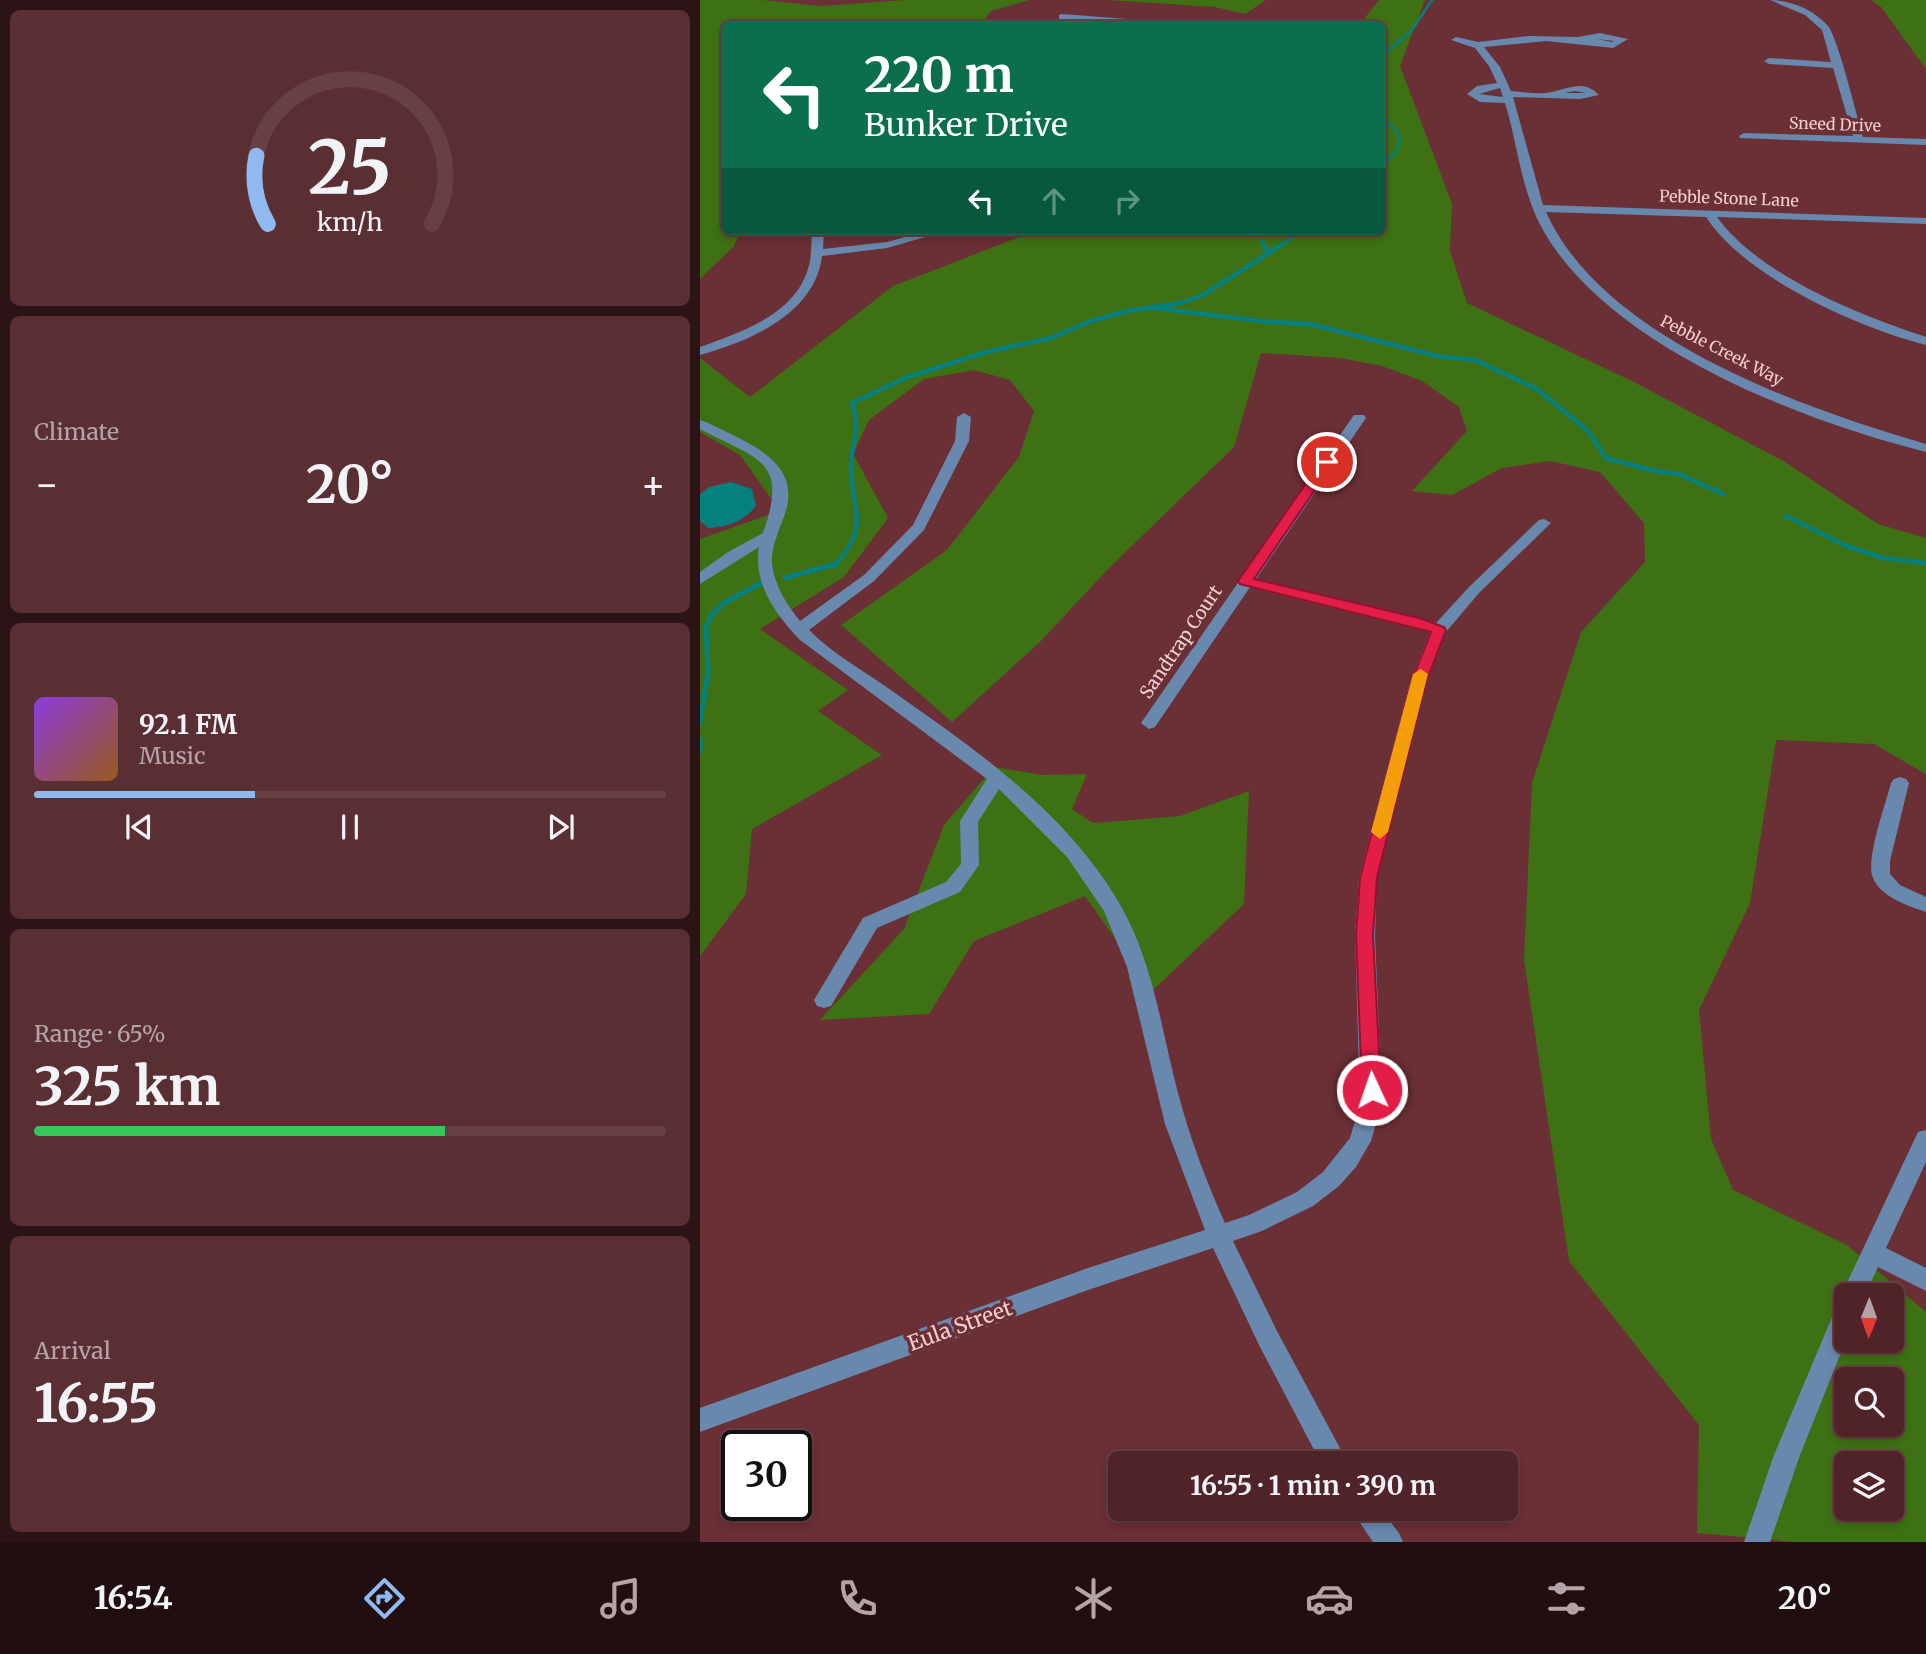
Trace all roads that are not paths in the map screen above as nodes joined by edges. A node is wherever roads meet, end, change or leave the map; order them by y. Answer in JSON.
{"nodes":[{"id":1,"x":1774,"y":0,"type":"edge"},
{"id":2,"x":1062,"y":17,"type":"dead end"},
{"id":3,"x":1115,"y":21,"type":"edge"},
{"id":4,"x":1580,"y":39,"type":"dead end"},
{"id":5,"x":1456,"y":40,"type":"dead end"},
{"id":6,"x":1478,"y":45,"type":"junction"},
{"id":7,"x":1769,"y":61,"type":"dead end"},
{"id":8,"x":1837,"y":65,"type":"junction"},
{"id":9,"x":1506,"y":93,"type":"junction"},
{"id":10,"x":1553,"y":94,"type":"dead end"},
{"id":11,"x":1744,"y":136,"type":"dead end"},
{"id":12,"x":1859,"y":140,"type":"junction"},
{"id":13,"x":1926,"y":142,"type":"edge"},
{"id":14,"x":1540,"y":208,"type":"junction"},
{"id":15,"x":1709,"y":213,"type":"junction"},
{"id":16,"x":1922,"y":221,"type":"edge"},
{"id":17,"x":1926,"y":231,"type":"edge"},
{"id":18,"x":818,"y":235,"type":"edge"},
{"id":19,"x":926,"y":235,"type":"edge"},
{"id":20,"x":816,"y":253,"type":"junction"},
{"id":21,"x":1926,"y":341,"type":"edge"},
{"id":22,"x":700,"y":351,"type":"edge"},
{"id":23,"x":964,"y":417,"type":"dead end"},
{"id":24,"x":1359,"y":418,"type":"dead end"},
{"id":25,"x":700,"y":424,"type":"edge"},
{"id":26,"x":709,"y":437,"type":"edge"},
{"id":27,"x":1926,"y":448,"type":"edge"},
{"id":28,"x":1544,"y":523,"type":"dead end"},
{"id":29,"x":771,"y":535,"type":"junction"},
{"id":30,"x":700,"y":579,"type":"edge"},
{"id":31,"x":1245,"y":581,"type":"junction"},
{"id":32,"x":800,"y":629,"type":"junction"},
{"id":33,"x":1439,"y":630,"type":"junction"},
{"id":34,"x":1149,"y":723,"type":"dead end"},
{"id":35,"x":996,"y":778,"type":"junction"},
{"id":36,"x":1900,"y":783,"type":"dead end"},
{"id":37,"x":1926,"y":905,"type":"edge"},
{"id":38,"x":824,"y":1000,"type":"dead end"},
{"id":39,"x":1926,"y":1139,"type":"edge"},
{"id":40,"x":1220,"y":1235,"type":"junction"},
{"id":41,"x":1873,"y":1253,"type":"junction"},
{"id":42,"x":1926,"y":1280,"type":"edge"},
{"id":43,"x":1859,"y":1283,"type":"edge"},
{"id":44,"x":1834,"y":1340,"type":"edge"},
{"id":45,"x":700,"y":1420,"type":"edge"},
{"id":46,"x":1328,"y":1451,"type":"edge"},
{"id":47,"x":1373,"y":1521,"type":"edge"},
{"id":48,"x":1390,"y":1542,"type":"edge"},
{"id":49,"x":1757,"y":1542,"type":"edge"}],
"edges":[{"from":1,"to":8,"type":"street"},
{"from":2,"to":3,"type":"street"},
{"from":4,"to":6,"type":"street"},
{"from":5,"to":6,"type":"street"},
{"from":6,"to":9,"type":"street","name":"Pebble Creek Way"},
{"from":7,"to":8,"type":"street"},
{"from":8,"to":12,"type":"street"},
{"from":9,"to":10,"type":"street"},
{"from":9,"to":14,"type":"street","name":"Pebble Creek Way"},
{"from":11,"to":12,"type":"street","name":"Sneed Drive"},
{"from":12,"to":13,"type":"street","name":"Sneed Drive"},
{"from":14,"to":15,"type":"street","name":"Pebble Stone Lane"},
{"from":14,"to":27,"type":"street","name":"Pebble Creek Way"},
{"from":15,"to":16,"type":"street","name":"Pebble Stone Lane"},
{"from":15,"to":21,"type":"street"},
{"from":16,"to":17,"type":"street","name":"Pebble Stone Lane"},
{"from":18,"to":20,"type":"street"},
{"from":19,"to":20,"type":"street"},
{"from":20,"to":22,"type":"street"},
{"from":23,"to":32,"type":"street"},
{"from":24,"to":31,"type":"street","name":"Sandtrap Court"},
{"from":25,"to":26,"type":"street"},
{"from":26,"to":29,"type":"street"},
{"from":28,"to":33,"type":"street","name":"Eula Street"},
{"from":29,"to":30,"type":"street"},
{"from":29,"to":32,"type":"street"},
{"from":31,"to":33,"type":"street"},
{"from":31,"to":34,"type":"street","name":"Sandtrap Court"},
{"from":32,"to":35,"type":"street"},
{"from":33,"to":40,"type":"street","name":"Eula Street"},
{"from":35,"to":38,"type":"street"},
{"from":35,"to":40,"type":"street"},
{"from":36,"to":37,"type":"street"},
{"from":39,"to":41,"type":"street"},
{"from":40,"to":45,"type":"street","name":"Eula Street"},
{"from":40,"to":46,"type":"street"},
{"from":41,"to":42,"type":"street"},
{"from":41,"to":43,"type":"street"},
{"from":44,"to":49,"type":"street"},
{"from":47,"to":48,"type":"street"}]}
